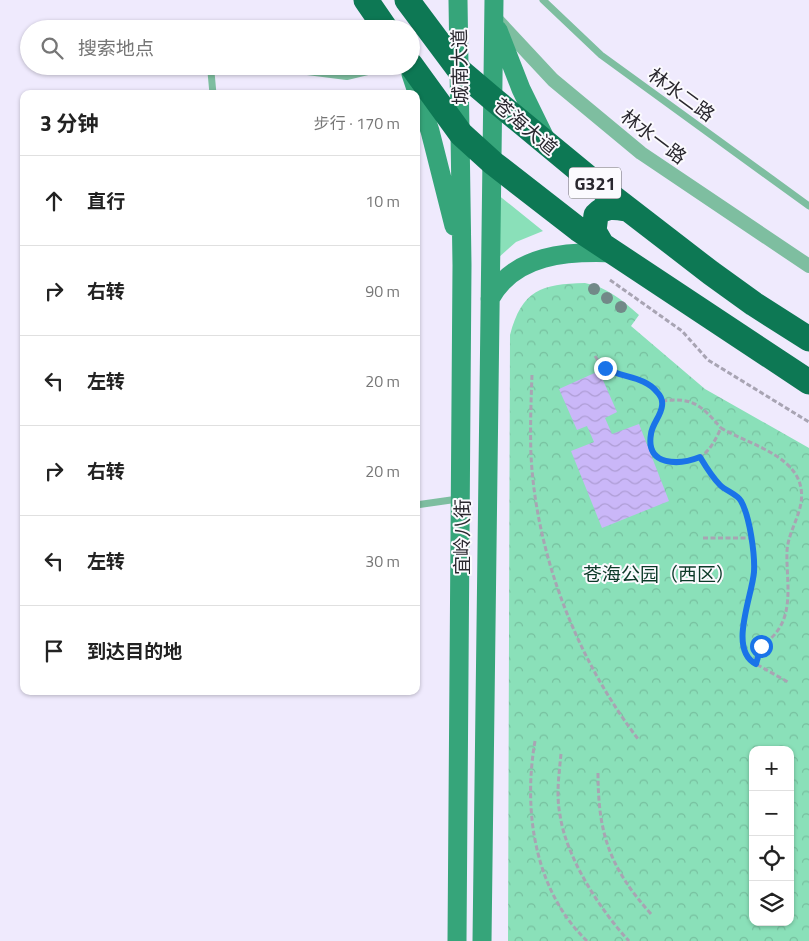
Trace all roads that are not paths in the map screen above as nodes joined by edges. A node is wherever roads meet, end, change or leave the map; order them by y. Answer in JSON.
{"nodes":[{"id":1,"x":366,"y":0,"type":"edge"},
{"id":2,"x":407,"y":0,"type":"edge"},
{"id":3,"x":458,"y":0,"type":"edge"},
{"id":4,"x":543,"y":0,"type":"edge"},
{"id":5,"x":494,"y":8,"type":"edge"},
{"id":6,"x":380,"y":20,"type":"edge"},
{"id":7,"x":460,"y":71,"type":"junction"},
{"id":8,"x":211,"y":75,"type":"edge"},
{"id":9,"x":413,"y":75,"type":"edge"},
{"id":10,"x":417,"y":75,"type":"edge"},
{"id":11,"x":213,"y":90,"type":"edge"},
{"id":12,"x":417,"y":90,"type":"edge"},
{"id":13,"x":420,"y":98,"type":"edge"},
{"id":14,"x":493,"y":99,"type":"junction"},
{"id":15,"x":461,"y":134,"type":"junction"},
{"id":16,"x":550,"y":146,"type":"junction"},
{"id":17,"x":493,"y":163,"type":"junction"},
{"id":18,"x":809,"y":206,"type":"edge"},
{"id":19,"x":627,"y":208,"type":"junction"},
{"id":20,"x":608,"y":248,"type":"junction"},
{"id":21,"x":462,"y":265,"type":"junction"},
{"id":22,"x":809,"y":266,"type":"edge"},
{"id":23,"x":490,"y":299,"type":"junction"},
{"id":24,"x":809,"y":339,"type":"edge"},
{"id":25,"x":809,"y":382,"type":"edge"},
{"id":26,"x":461,"y":498,"type":"junction"},
{"id":27,"x":420,"y":504,"type":"edge"},
{"id":28,"x":457,"y":941,"type":"edge"},
{"id":29,"x":482,"y":941,"type":"edge"}],
"edges":[{"from":1,"to":6,"type":"highway"},
{"from":2,"to":7,"type":"highway","name":"苍海大道","number":"G321"},
{"from":3,"to":7,"type":"main road","name":"城南大道"},
{"from":4,"to":18,"type":"lane","name":"林水二路"},
{"from":5,"to":14,"type":"main road","name":"城南大道"},
{"from":5,"to":16,"type":"main road"},
{"from":5,"to":22,"type":"street","name":"林水一路"},
{"from":7,"to":14,"type":"highway","name":"苍海大道","number":"G321"},
{"from":7,"to":15,"type":"main road","name":"城南大道"},
{"from":8,"to":11,"type":"lane"},
{"from":9,"to":12,"type":"main road"},
{"from":10,"to":15,"type":"highway","number":"G321"},
{"from":13,"to":21,"type":"main road"},
{"from":14,"to":16,"type":"highway","name":"苍海大道","number":"G321"},
{"from":14,"to":17,"type":"main road","name":"城南大道"},
{"from":15,"to":17,"type":"highway","number":"G321"},
{"from":15,"to":21,"type":"main road","name":"宜岭八街"},
{"from":16,"to":19,"type":"highway","name":"苍海大道","number":"G321"},
{"from":17,"to":20,"type":"highway","number":"G321"},
{"from":17,"to":23,"type":"main road","name":"宜岭八街"},
{"from":19,"to":20,"type":"highway"},
{"from":19,"to":24,"type":"highway","name":"苍海大道","number":"G321"},
{"from":20,"to":23,"type":"main road"},
{"from":20,"to":25,"type":"highway","number":"G321"},
{"from":21,"to":26,"type":"main road","name":"宜岭八街"},
{"from":23,"to":29,"type":"main road","name":"宜岭八街"},
{"from":26,"to":27,"type":"lane"},
{"from":26,"to":28,"type":"main road","name":"宜岭八街"}]}
